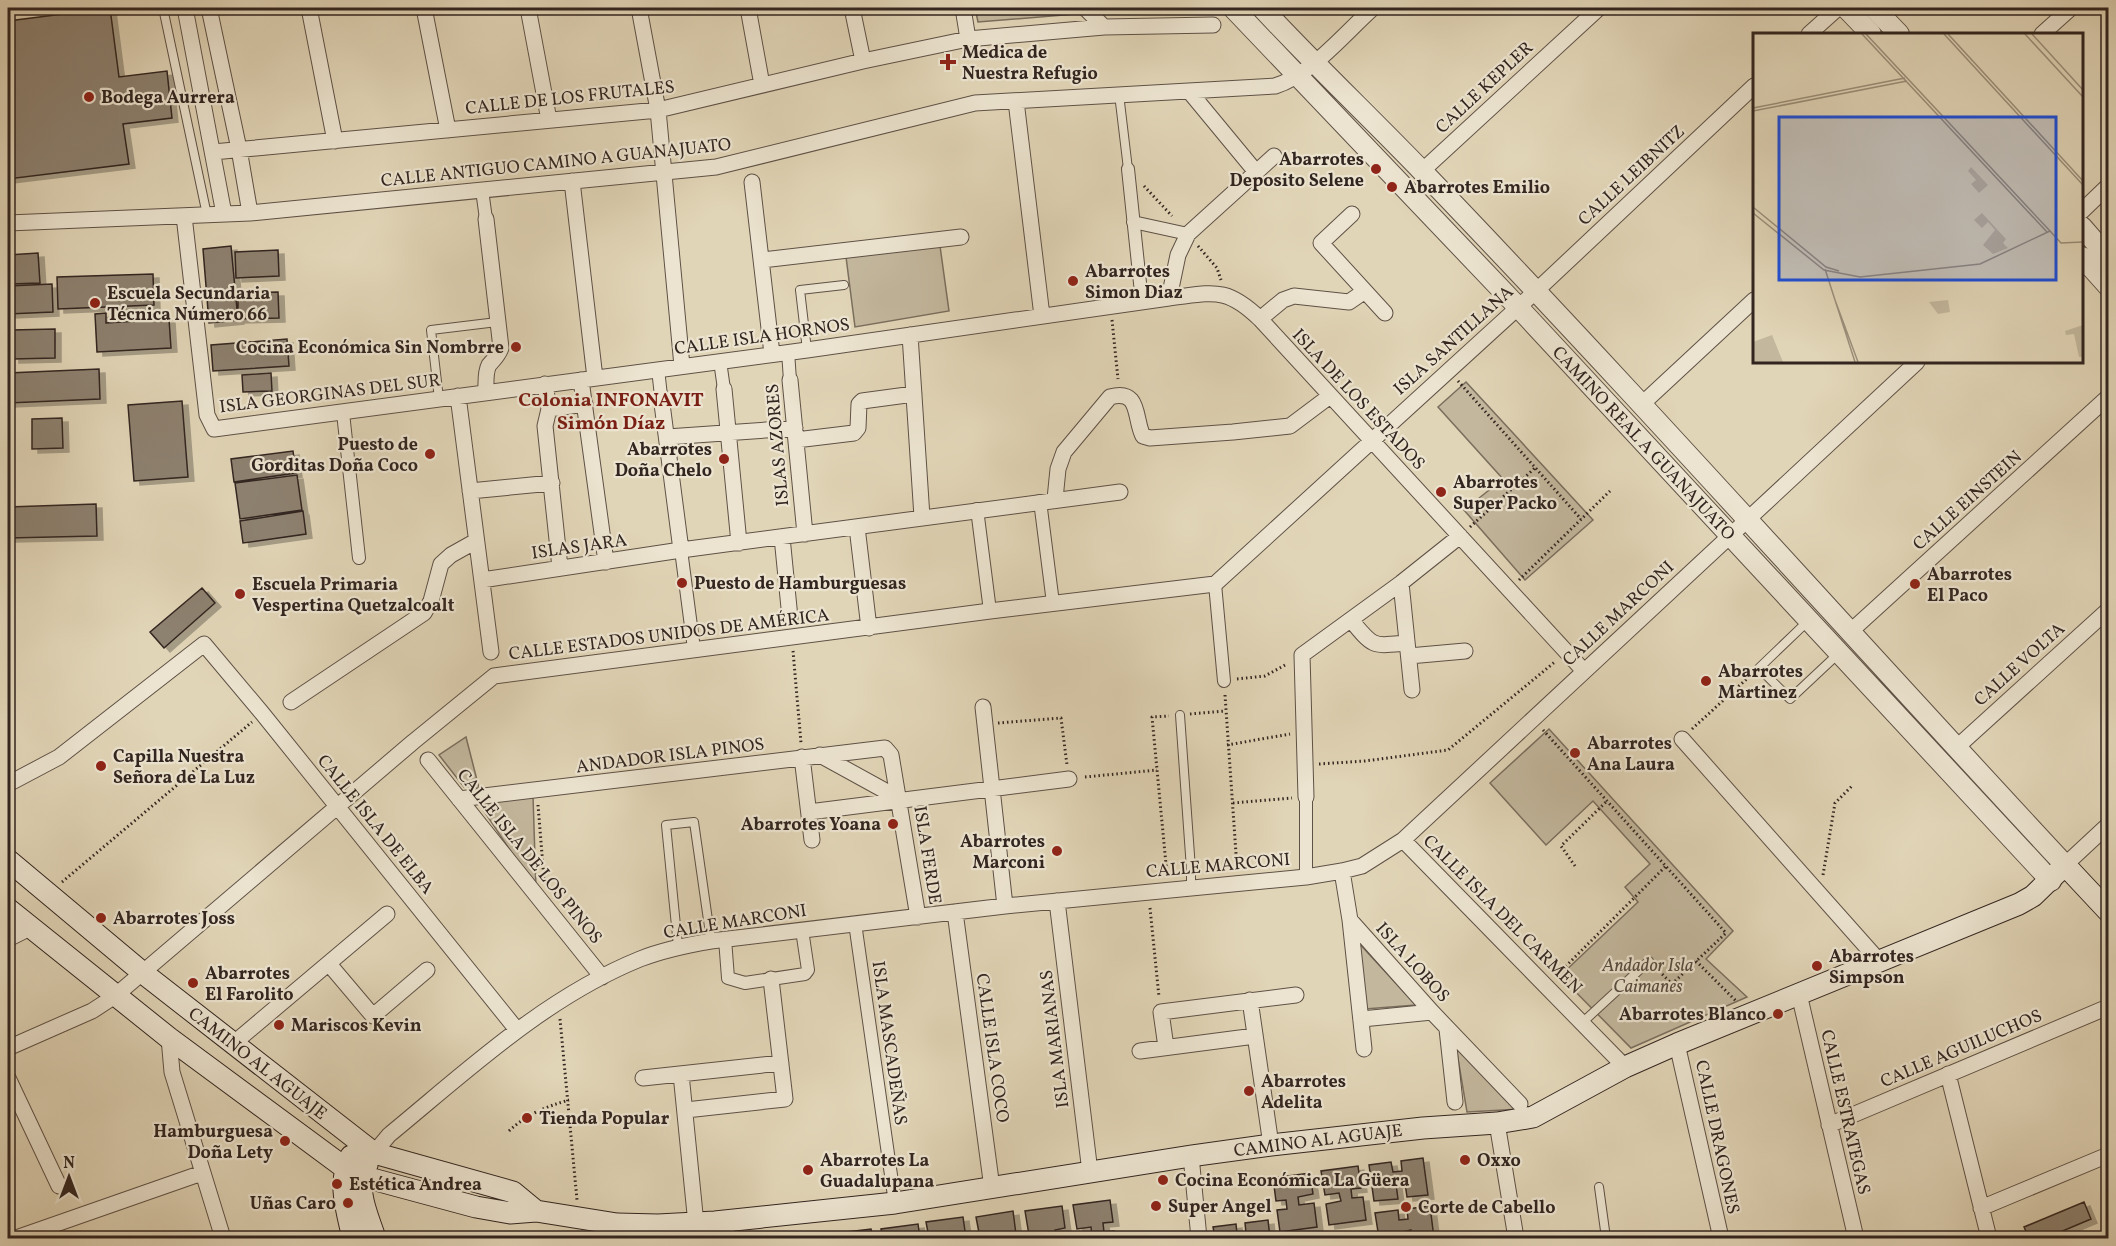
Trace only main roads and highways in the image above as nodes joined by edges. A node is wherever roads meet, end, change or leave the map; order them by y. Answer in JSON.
{"nodes":[{"id":1,"x":8,"y":860,"type":"edge"},
{"id":2,"x":8,"y":909,"type":"edge"},
{"id":3,"x":2109,"y":911,"type":"edge"},
{"id":4,"x":366,"y":1148,"type":"junction"},
{"id":5,"x":353,"y":1172,"type":"junction"},
{"id":6,"x":536,"y":1211,"type":"junction"},
{"id":7,"x":665,"y":1232,"type":"edge"},
{"id":8,"x":353,"y":1239,"type":"edge"},
{"id":9,"x":375,"y":1239,"type":"edge"}],
"edges":[{"from":1,"to":4,"type":"main road","name":"CAMINO AL AGUAJE"},
{"from":2,"to":5,"type":"main road","name":"CAMINO AL AGUAJE"},
{"from":3,"to":7,"type":"main road","name":"CAMINO AL AGUAJE"},
{"from":4,"to":5,"type":"main road"},
{"from":4,"to":6,"type":"main road","name":"CAMINO AL AGUAJE"},
{"from":5,"to":6,"type":"main road","name":"CAMINO AL AGUAJE"},
{"from":5,"to":8,"type":"main road"},
{"from":5,"to":9,"type":"main road"},
{"from":6,"to":7,"type":"main road","name":"CAMINO AL AGUAJE"}]}
